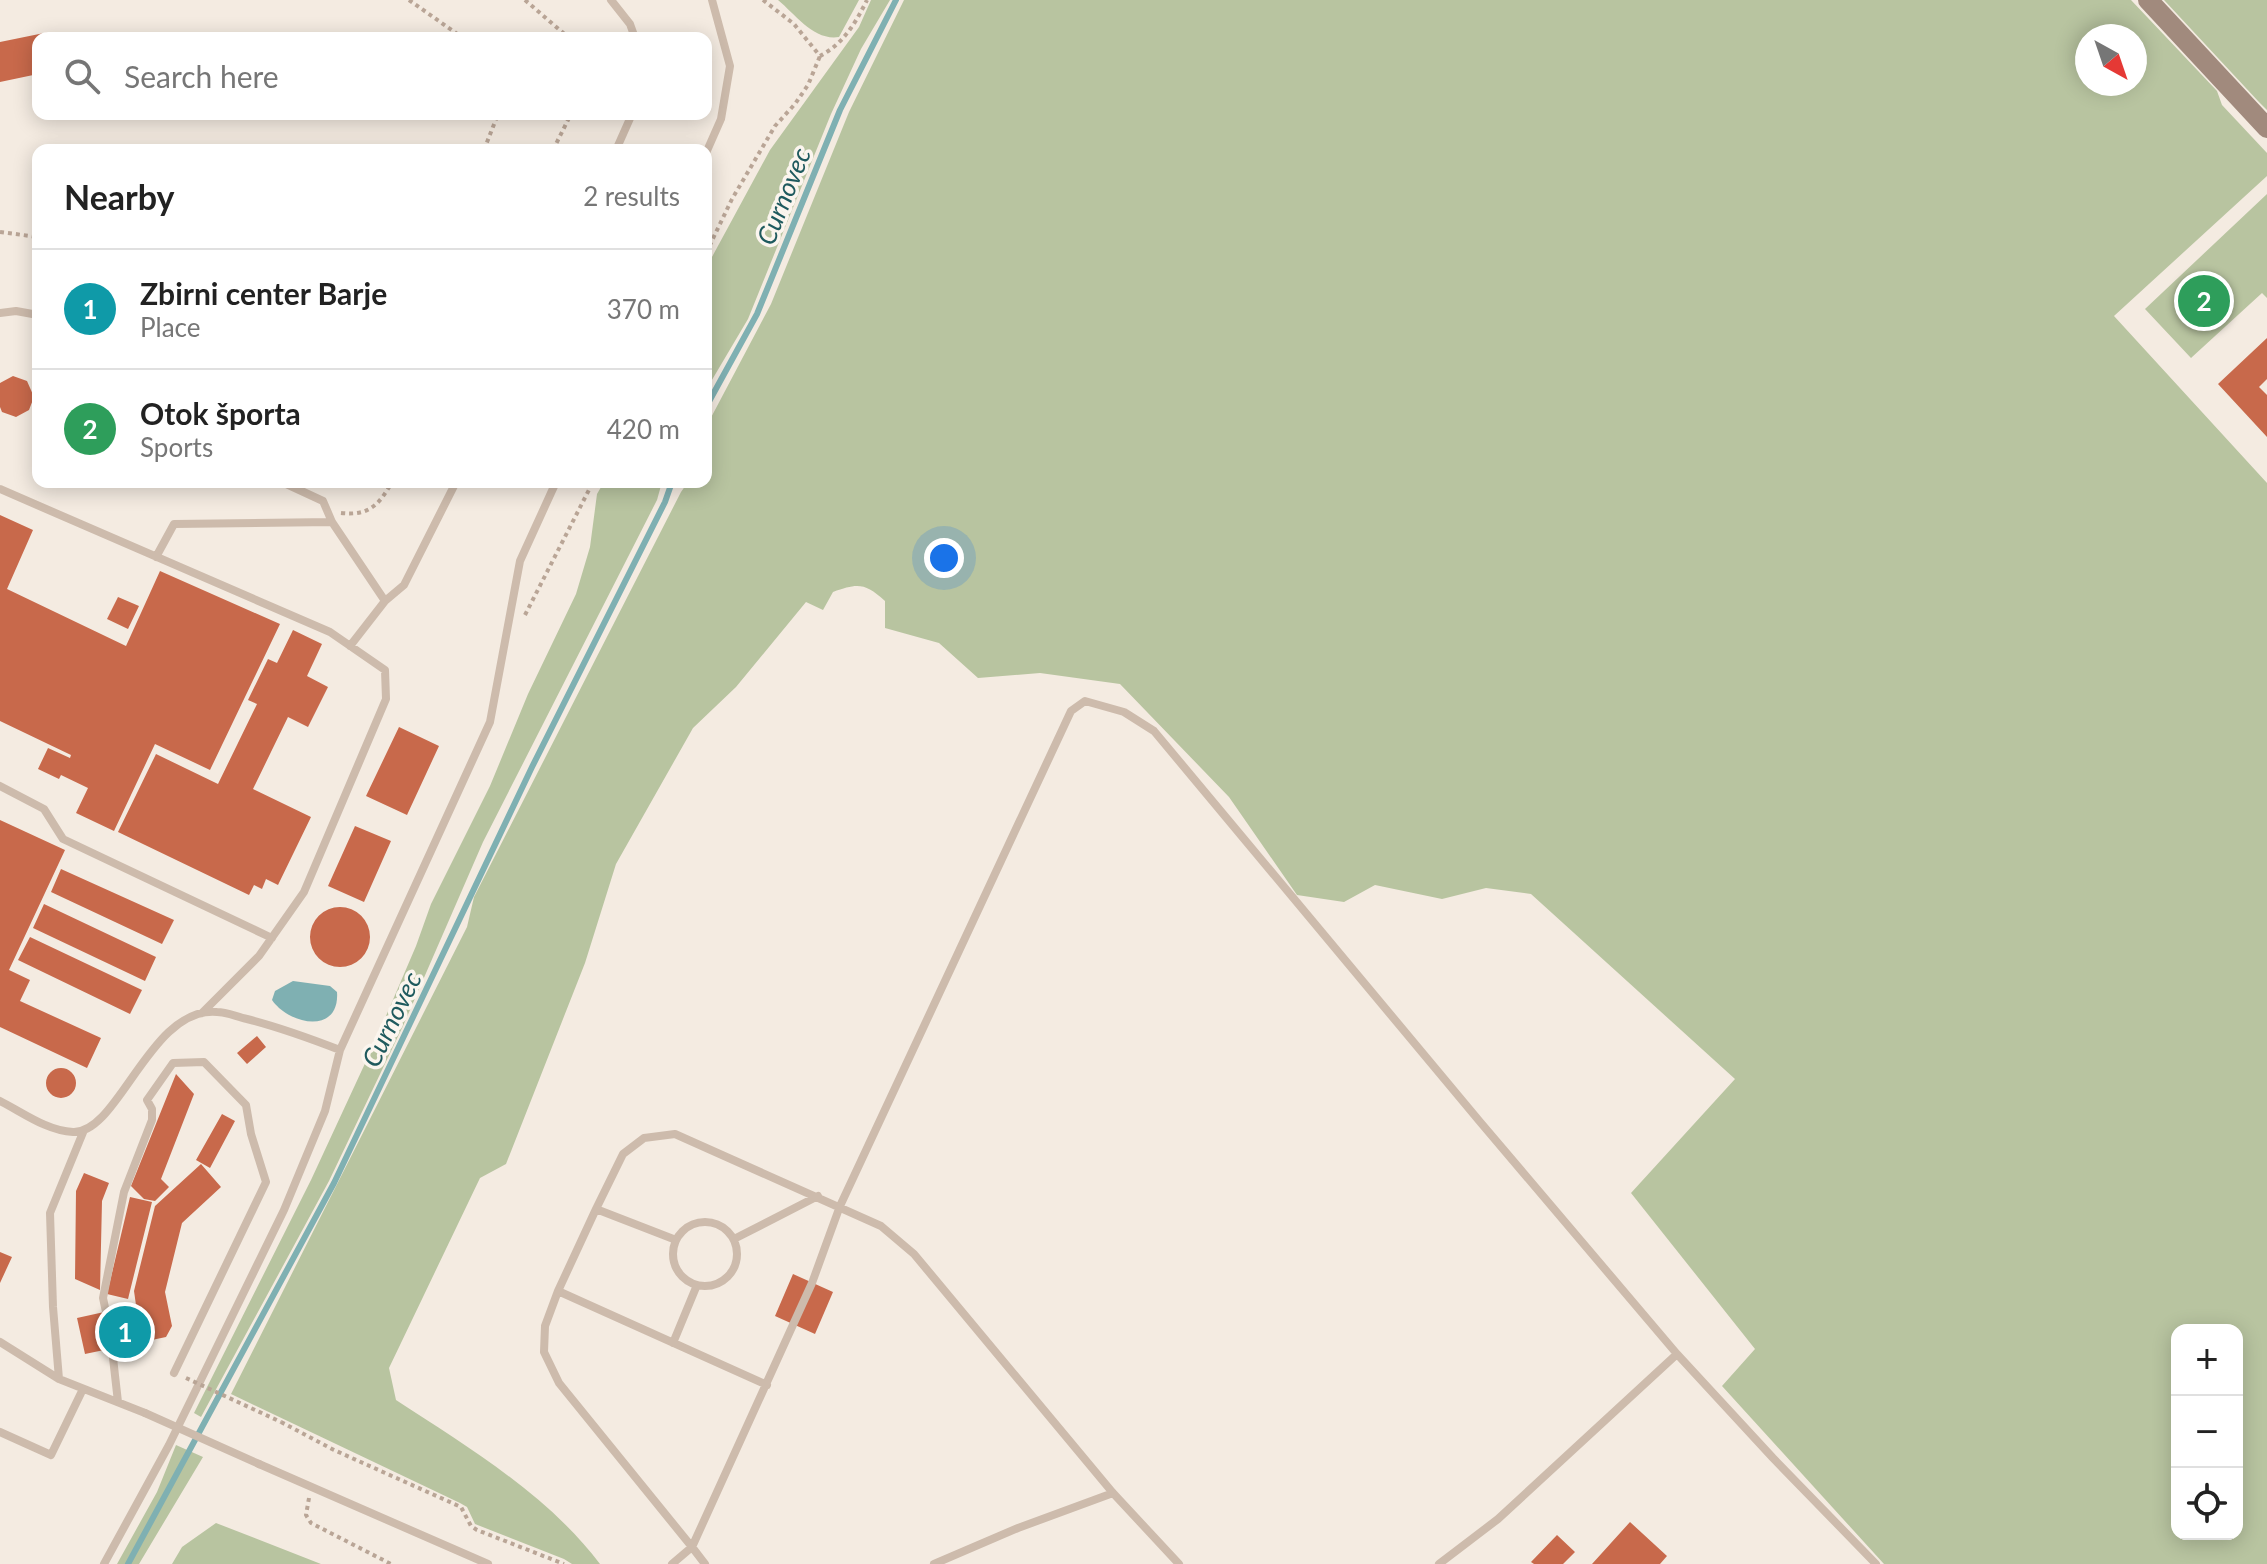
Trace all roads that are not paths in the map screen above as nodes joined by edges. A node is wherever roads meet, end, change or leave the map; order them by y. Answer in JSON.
{"nodes":[{"id":1,"x":611,"y":0,"type":"edge"},
{"id":2,"x":712,"y":0,"type":"edge"},
{"id":3,"x":2148,"y":0,"type":"edge"},
{"id":4,"x":633,"y":32,"type":"edge"},
{"id":5,"x":629,"y":120,"type":"edge"},
{"id":6,"x":2267,"y":128,"type":"edge"},
{"id":7,"x":619,"y":144,"type":"edge"},
{"id":8,"x":710,"y":144,"type":"edge"},
{"id":9,"x":0,"y":313,"type":"edge"},
{"id":10,"x":32,"y":314,"type":"edge"},
{"id":11,"x":295,"y":488,"type":"edge"},
{"id":12,"x":453,"y":488,"type":"edge"},
{"id":13,"x":553,"y":488,"type":"edge"},
{"id":14,"x":0,"y":489,"type":"edge"},
{"id":15,"x":332,"y":522,"type":"junction"},
{"id":16,"x":156,"y":557,"type":"junction"},
{"id":17,"x":385,"y":601,"type":"junction"},
{"id":18,"x":350,"y":646,"type":"junction"},
{"id":19,"x":0,"y":786,"type":"edge"},
{"id":20,"x":272,"y":938,"type":"junction"},
{"id":21,"x":202,"y":1013,"type":"junction"},
{"id":22,"x":340,"y":1050,"type":"junction"},
{"id":23,"x":0,"y":1101,"type":"edge"},
{"id":24,"x":84,"y":1130,"type":"junction"},
{"id":25,"x":818,"y":1196,"type":"junction"},
{"id":26,"x":840,"y":1206,"type":"junction"},
{"id":27,"x":596,"y":1209,"type":"junction"},
{"id":28,"x":734,"y":1239,"type":"junction"},
{"id":29,"x":676,"y":1240,"type":"junction"},
{"id":30,"x":697,"y":1285,"type":"junction"},
{"id":31,"x":558,"y":1291,"type":"junction"},
{"id":32,"x":106,"y":1312,"type":"dead end"},
{"id":33,"x":0,"y":1342,"type":"edge"},
{"id":34,"x":673,"y":1343,"type":"junction"},
{"id":35,"x":112,"y":1349,"type":"dead end"},
{"id":36,"x":1677,"y":1354,"type":"junction"},
{"id":37,"x":174,"y":1373,"type":"dead end"},
{"id":38,"x":59,"y":1379,"type":"junction"},
{"id":39,"x":767,"y":1385,"type":"junction"},
{"id":40,"x":82,"y":1391,"type":"junction"},
{"id":41,"x":118,"y":1402,"type":"junction"},
{"id":42,"x":0,"y":1432,"type":"edge"},
{"id":43,"x":1113,"y":1493,"type":"junction"},
{"id":44,"x":692,"y":1547,"type":"junction"},
{"id":45,"x":104,"y":1564,"type":"edge"},
{"id":46,"x":488,"y":1564,"type":"edge"},
{"id":47,"x":672,"y":1564,"type":"edge"},
{"id":48,"x":705,"y":1564,"type":"edge"},
{"id":49,"x":934,"y":1564,"type":"edge"},
{"id":50,"x":1179,"y":1564,"type":"edge"},
{"id":51,"x":1439,"y":1564,"type":"edge"},
{"id":52,"x":1876,"y":1564,"type":"edge"}],
"edges":[{"from":1,"to":4,"type":"lane"},
{"from":2,"to":8,"type":"lane"},
{"from":3,"to":6,"type":"street"},
{"from":5,"to":7,"type":"lane"},
{"from":9,"to":10,"type":"lane"},
{"from":11,"to":15,"type":"lane"},
{"from":12,"to":17,"type":"lane"},
{"from":13,"to":22,"type":"lane"},
{"from":14,"to":16,"type":"lane"},
{"from":15,"to":16,"type":"lane"},
{"from":15,"to":17,"type":"lane"},
{"from":16,"to":18,"type":"lane"},
{"from":17,"to":18,"type":"lane"},
{"from":18,"to":20,"type":"lane"},
{"from":19,"to":20,"type":"lane"},
{"from":20,"to":21,"type":"lane"},
{"from":21,"to":22,"type":"lane"},
{"from":21,"to":24,"type":"lane"},
{"from":22,"to":45,"type":"lane"},
{"from":23,"to":24,"type":"lane"},
{"from":24,"to":38,"type":"lane"},
{"from":25,"to":26,"type":"lane"},
{"from":25,"to":27,"type":"lane"},
{"from":25,"to":28,"type":"lane"},
{"from":26,"to":36,"type":"lane"},
{"from":26,"to":39,"type":"lane"},
{"from":26,"to":43,"type":"lane"},
{"from":27,"to":29,"type":"lane"},
{"from":27,"to":31,"type":"lane"},
{"from":28,"to":29,"type":"lane"},
{"from":28,"to":30,"type":"lane"},
{"from":29,"to":30,"type":"lane"},
{"from":30,"to":34,"type":"lane"},
{"from":31,"to":34,"type":"lane"},
{"from":31,"to":44,"type":"lane"},
{"from":32,"to":37,"type":"lane"},
{"from":33,"to":38,"type":"lane"},
{"from":34,"to":39,"type":"lane"},
{"from":35,"to":41,"type":"lane"},
{"from":36,"to":51,"type":"lane"},
{"from":36,"to":52,"type":"lane"},
{"from":38,"to":40,"type":"lane"},
{"from":39,"to":44,"type":"lane"},
{"from":40,"to":41,"type":"lane"},
{"from":40,"to":42,"type":"lane"},
{"from":41,"to":46,"type":"lane","bridge":true},
{"from":43,"to":49,"type":"lane"},
{"from":43,"to":50,"type":"lane"},
{"from":44,"to":47,"type":"lane"},
{"from":44,"to":48,"type":"lane"}]}
